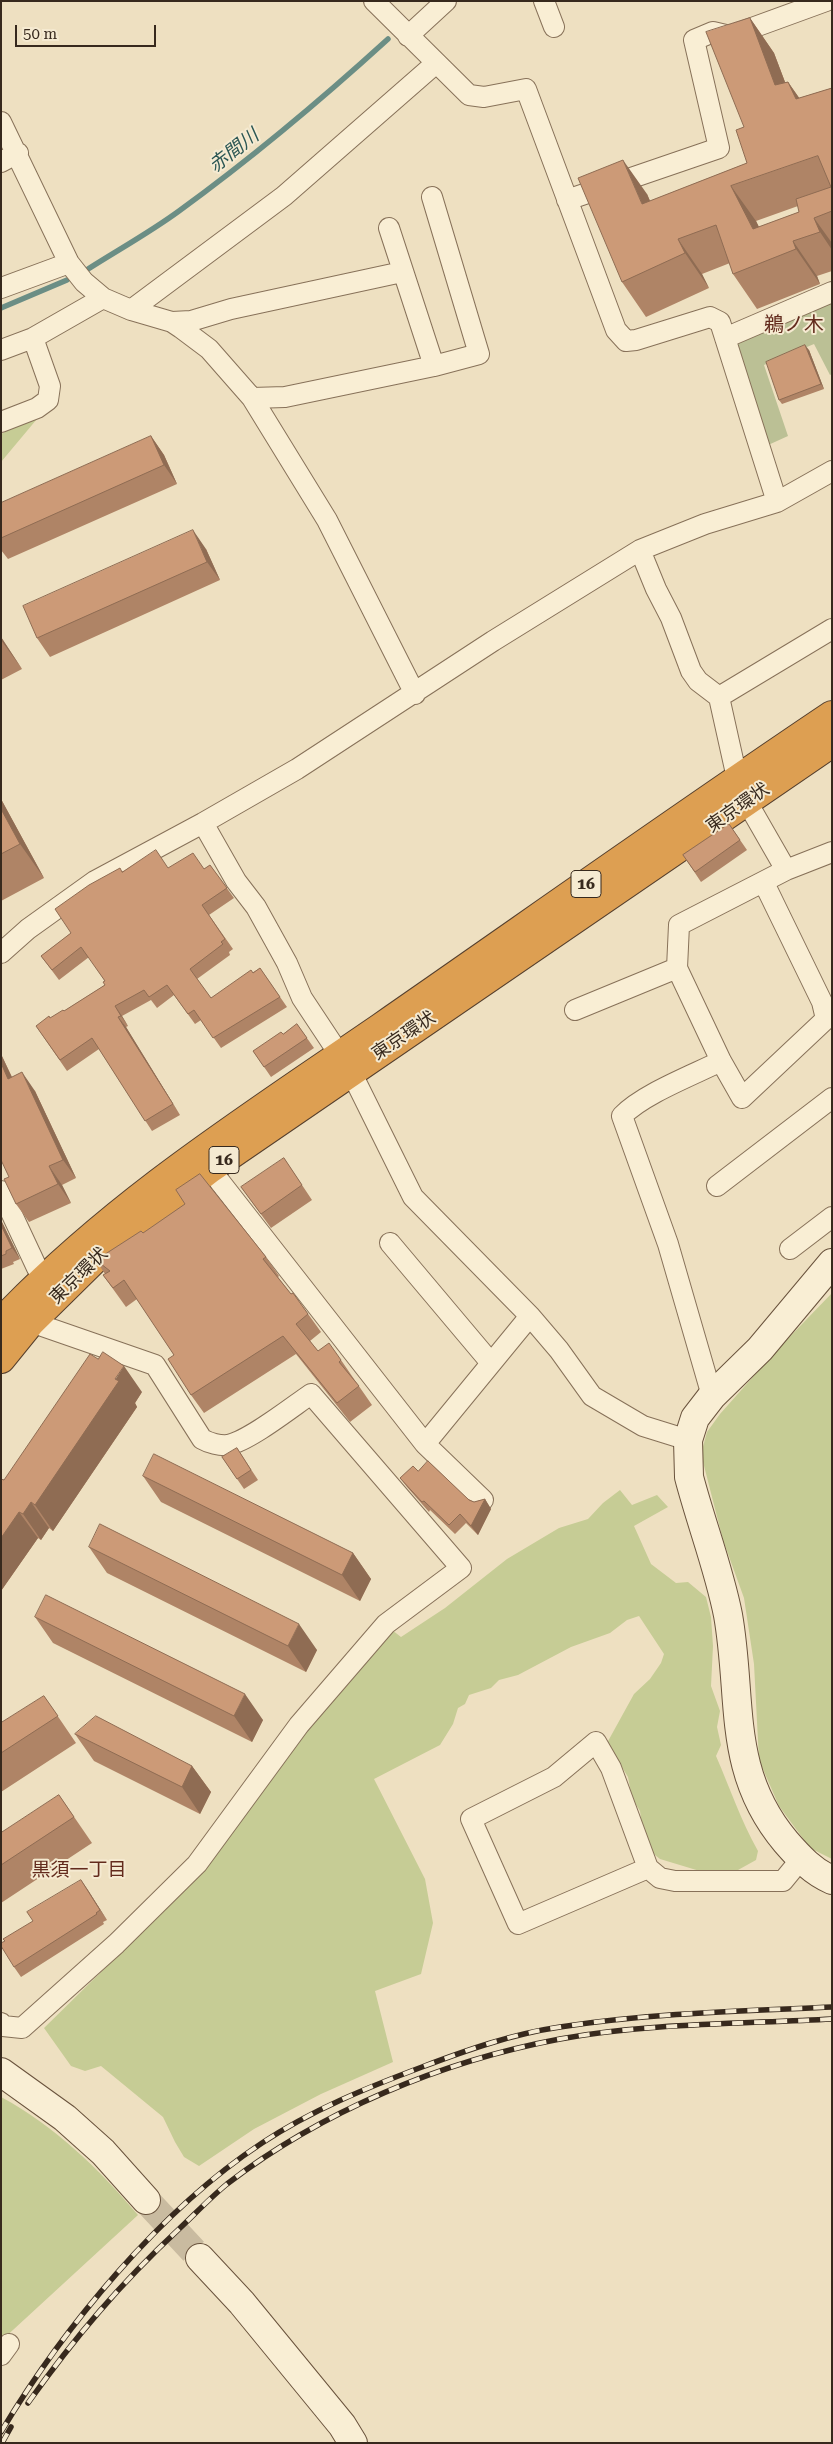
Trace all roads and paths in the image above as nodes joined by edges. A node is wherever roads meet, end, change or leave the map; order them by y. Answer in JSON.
{"nodes":[{"id":1,"x":374,"y":1,"type":"edge"},
{"id":2,"x":446,"y":1,"type":"edge"},
{"id":3,"x":544,"y":1,"type":"edge"},
{"id":4,"x":826,"y":1,"type":"edge"},
{"id":5,"x":554,"y":27,"type":"dead end"},
{"id":6,"x":408,"y":36,"type":"junction"},
{"id":7,"x":435,"y":64,"type":"junction"},
{"id":8,"x":1,"y":122,"type":"edge"},
{"id":9,"x":10,"y":158,"type":"edge"},
{"id":10,"x":432,"y":197,"type":"dead end"},
{"id":11,"x":567,"y":200,"type":"junction"},
{"id":12,"x":389,"y":228,"type":"dead end"},
{"id":13,"x":69,"y":263,"type":"junction"},
{"id":14,"x":402,"y":272,"type":"junction"},
{"id":15,"x":1,"y":288,"type":"edge"},
{"id":16,"x":832,"y":292,"type":"edge"},
{"id":17,"x":103,"y":298,"type":"junction"},
{"id":18,"x":131,"y":310,"type":"junction"},
{"id":19,"x":172,"y":322,"type":"junction"},
{"id":20,"x":33,"y":338,"type":"junction"},
{"id":21,"x":725,"y":338,"type":"junction"},
{"id":22,"x":1,"y":350,"type":"edge"},
{"id":23,"x":434,"y":366,"type":"junction"},
{"id":24,"x":252,"y":398,"type":"junction"},
{"id":25,"x":1,"y":422,"type":"edge"},
{"id":26,"x":832,"y":471,"type":"edge"},
{"id":27,"x":777,"y":502,"type":"junction"},
{"id":28,"x":640,"y":550,"type":"junction"},
{"id":29,"x":832,"y":629,"type":"edge"},
{"id":30,"x":415,"y":694,"type":"junction"},
{"id":31,"x":719,"y":697,"type":"junction"},
{"id":32,"x":832,"y":715,"type":"edge"},
{"id":33,"x":832,"y":743,"type":"edge"},
{"id":34,"x":742,"y":790,"type":"junction"},
{"id":35,"x":203,"y":823,"type":"junction"},
{"id":36,"x":832,"y":852,"type":"edge"},
{"id":37,"x":786,"y":870,"type":"junction"},
{"id":38,"x":764,"y":882,"type":"junction"},
{"id":39,"x":1,"y":953,"type":"edge"},
{"id":40,"x":677,"y":968,"type":"junction"},
{"id":41,"x":575,"y":1010,"type":"dead end"},
{"id":42,"x":721,"y":1061,"type":"junction"},
{"id":43,"x":346,"y":1064,"type":"junction"},
{"id":44,"x":830,"y":1102,"type":"edge"},
{"id":45,"x":210,"y":1169,"type":"junction"},
{"id":46,"x":717,"y":1186,"type":"dead end"},
{"id":47,"x":1,"y":1191,"type":"edge"},
{"id":48,"x":832,"y":1217,"type":"edge"},
{"id":49,"x":390,"y":1243,"type":"dead end"},
{"id":50,"x":790,"y":1249,"type":"dead end"},
{"id":51,"x":832,"y":1263,"type":"edge"},
{"id":52,"x":45,"y":1277,"type":"junction"},
{"id":53,"x":530,"y":1316,"type":"junction"},
{"id":54,"x":1,"y":1322,"type":"edge"},
{"id":55,"x":32,"y":1322,"type":"junction"},
{"id":56,"x":1,"y":1359,"type":"edge"},
{"id":57,"x":491,"y":1363,"type":"junction"},
{"id":58,"x":712,"y":1396,"type":"junction"},
{"id":59,"x":688,"y":1440,"type":"junction"},
{"id":60,"x":425,"y":1444,"type":"junction"},
{"id":61,"x":483,"y":1500,"type":"edge"},
{"id":62,"x":801,"y":1860,"type":"junction"},
{"id":63,"x":648,"y":1868,"type":"junction"},
{"id":64,"x":832,"y":1880,"type":"edge"},
{"id":65,"x":1,"y":2023,"type":"edge"},
{"id":66,"x":1,"y":2072,"type":"edge"},
{"id":67,"x":146,"y":2200,"type":"tunnel mouth"},
{"id":68,"x":200,"y":2258,"type":"tunnel mouth"},
{"id":69,"x":354,"y":2443,"type":"edge"}],
"edges":[{"from":1,"to":6,"type":"street"},
{"from":2,"to":6,"type":"street"},
{"from":3,"to":5,"type":"street"},
{"from":4,"to":11,"type":"street"},
{"from":6,"to":7,"type":"street"},
{"from":7,"to":11,"type":"street"},
{"from":7,"to":18,"type":"street"},
{"from":8,"to":9,"type":"street"},
{"from":9,"to":13,"type":"street"},
{"from":10,"to":23,"type":"street"},
{"from":11,"to":21,"type":"street"},
{"from":12,"to":14,"type":"street"},
{"from":13,"to":15,"type":"street"},
{"from":13,"to":17,"type":"street"},
{"from":14,"to":19,"type":"street"},
{"from":14,"to":23,"type":"street"},
{"from":16,"to":21,"type":"street"},
{"from":17,"to":18,"type":"street"},
{"from":17,"to":20,"type":"street"},
{"from":18,"to":19,"type":"street"},
{"from":19,"to":24,"type":"street"},
{"from":20,"to":22,"type":"street"},
{"from":20,"to":25,"type":"street"},
{"from":21,"to":27,"type":"street"},
{"from":23,"to":24,"type":"street"},
{"from":24,"to":30,"type":"street"},
{"from":26,"to":27,"type":"street"},
{"from":27,"to":28,"type":"street"},
{"from":28,"to":30,"type":"street"},
{"from":28,"to":31,"type":"street"},
{"from":29,"to":31,"type":"street"},
{"from":30,"to":35,"type":"street"},
{"from":31,"to":34,"type":"street"},
{"from":32,"to":34,"type":"highway","name":"東京環状","number":"16"},
{"from":33,"to":34,"type":"highway","name":"東京環状","number":"16"},
{"from":34,"to":37,"type":"street"},
{"from":34,"to":43,"type":"highway","name":"東京環状","number":"16"},
{"from":35,"to":39,"type":"street"},
{"from":35,"to":43,"type":"street"},
{"from":36,"to":37,"type":"street"},
{"from":37,"to":38,"type":"street"},
{"from":38,"to":40,"type":"street"},
{"from":38,"to":42,"type":"street"},
{"from":40,"to":41,"type":"street"},
{"from":40,"to":42,"type":"street"},
{"from":42,"to":58,"type":"street"},
{"from":43,"to":45,"type":"highway","name":"東京環状","number":"16"},
{"from":43,"to":52,"type":"highway","name":"東京環状","number":"16"},
{"from":43,"to":53,"type":"street"},
{"from":44,"to":46,"type":"street"},
{"from":45,"to":55,"type":"highway","name":"東京環状","number":"16"},
{"from":45,"to":60,"type":"street"},
{"from":47,"to":52,"type":"street"},
{"from":48,"to":50,"type":"street"},
{"from":49,"to":57,"type":"street"},
{"from":51,"to":58,"type":"street"},
{"from":52,"to":54,"type":"highway","name":"東京環状","number":"16"},
{"from":53,"to":57,"type":"street"},
{"from":53,"to":59,"type":"street"},
{"from":55,"to":56,"type":"highway","name":"東京環状","number":"16"},
{"from":55,"to":65,"type":"street"},
{"from":57,"to":60,"type":"street"},
{"from":58,"to":59,"type":"street"},
{"from":59,"to":62,"type":"street"},
{"from":60,"to":61,"type":"street"},
{"from":62,"to":63,"type":"street"},
{"from":62,"to":64,"type":"street"},
{"from":63,"to":63,"type":"street"},
{"from":66,"to":67,"type":"street"},
{"from":68,"to":69,"type":"street"}]}
